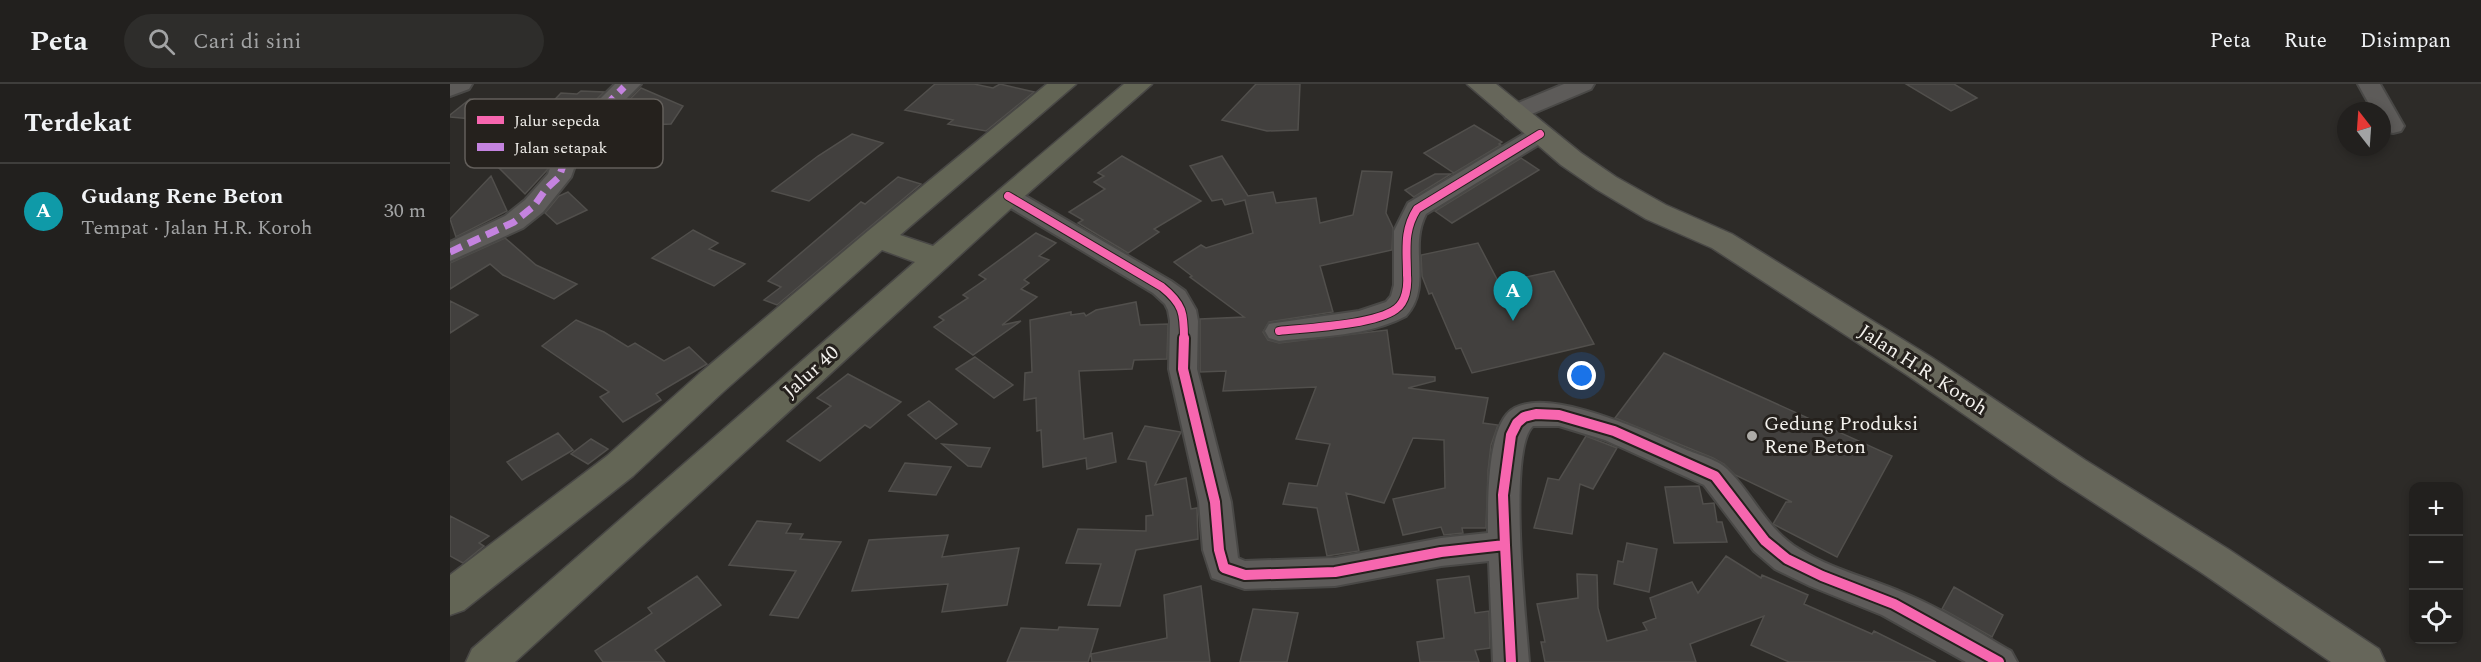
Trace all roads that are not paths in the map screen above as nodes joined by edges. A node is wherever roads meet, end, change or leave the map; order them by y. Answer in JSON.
{"nodes":[{"id":1,"x":461,"y":84,"type":"edge"},
{"id":2,"x":595,"y":84,"type":"edge"},
{"id":3,"x":1063,"y":84,"type":"edge"},
{"id":4,"x":1139,"y":84,"type":"edge"},
{"id":5,"x":1480,"y":84,"type":"edge"},
{"id":6,"x":1582,"y":84,"type":"edge"},
{"id":7,"x":2370,"y":84,"type":"edge"},
{"id":8,"x":627,"y":86,"type":"edge"},
{"id":9,"x":450,"y":89,"type":"edge"},
{"id":10,"x":614,"y":99,"type":"edge"},
{"id":11,"x":1514,"y":113,"type":"junction"},
{"id":12,"x":2394,"y":126,"type":"dead end"},
{"id":13,"x":1540,"y":134,"type":"junction"},
{"id":14,"x":562,"y":168,"type":"edge"},
{"id":15,"x":1008,"y":196,"type":"junction"},
{"id":16,"x":878,"y":238,"type":"junction"},
{"id":17,"x":450,"y":252,"type":"edge"},
{"id":18,"x":938,"y":259,"type":"junction"},
{"id":19,"x":1279,"y":332,"type":"dead end"},
{"id":20,"x":1505,"y":545,"type":"junction"},
{"id":21,"x":450,"y":598,"type":"edge"},
{"id":22,"x":486,"y":662,"type":"edge"},
{"id":23,"x":1511,"y":662,"type":"edge"},
{"id":24,"x":1999,"y":662,"type":"edge"},
{"id":25,"x":2365,"y":662,"type":"edge"}],
"edges":[{"from":1,"to":9,"type":"street"},
{"from":2,"to":8,"type":"street"},
{"from":3,"to":16,"type":"highway"},
{"from":4,"to":15,"type":"highway","name":"Jalur 40"},
{"from":5,"to":11,"type":"main road","name":"Jalan H.R. Koroh"},
{"from":6,"to":11,"type":"street"},
{"from":7,"to":12,"type":"street"},
{"from":8,"to":10,"type":"street"},
{"from":11,"to":13,"type":"main road","name":"Jalan H.R. Koroh"},
{"from":13,"to":19,"type":"street"},
{"from":13,"to":25,"type":"main road","name":"Jalan H.R. Koroh"},
{"from":14,"to":17,"type":"street"},
{"from":15,"to":18,"type":"highway","name":"Jalur 40"},
{"from":15,"to":20,"type":"street"},
{"from":16,"to":18,"type":"highway"},
{"from":16,"to":21,"type":"highway"},
{"from":18,"to":22,"type":"highway","name":"Jalur 40"},
{"from":20,"to":23,"type":"street"},
{"from":20,"to":24,"type":"street"}]}
